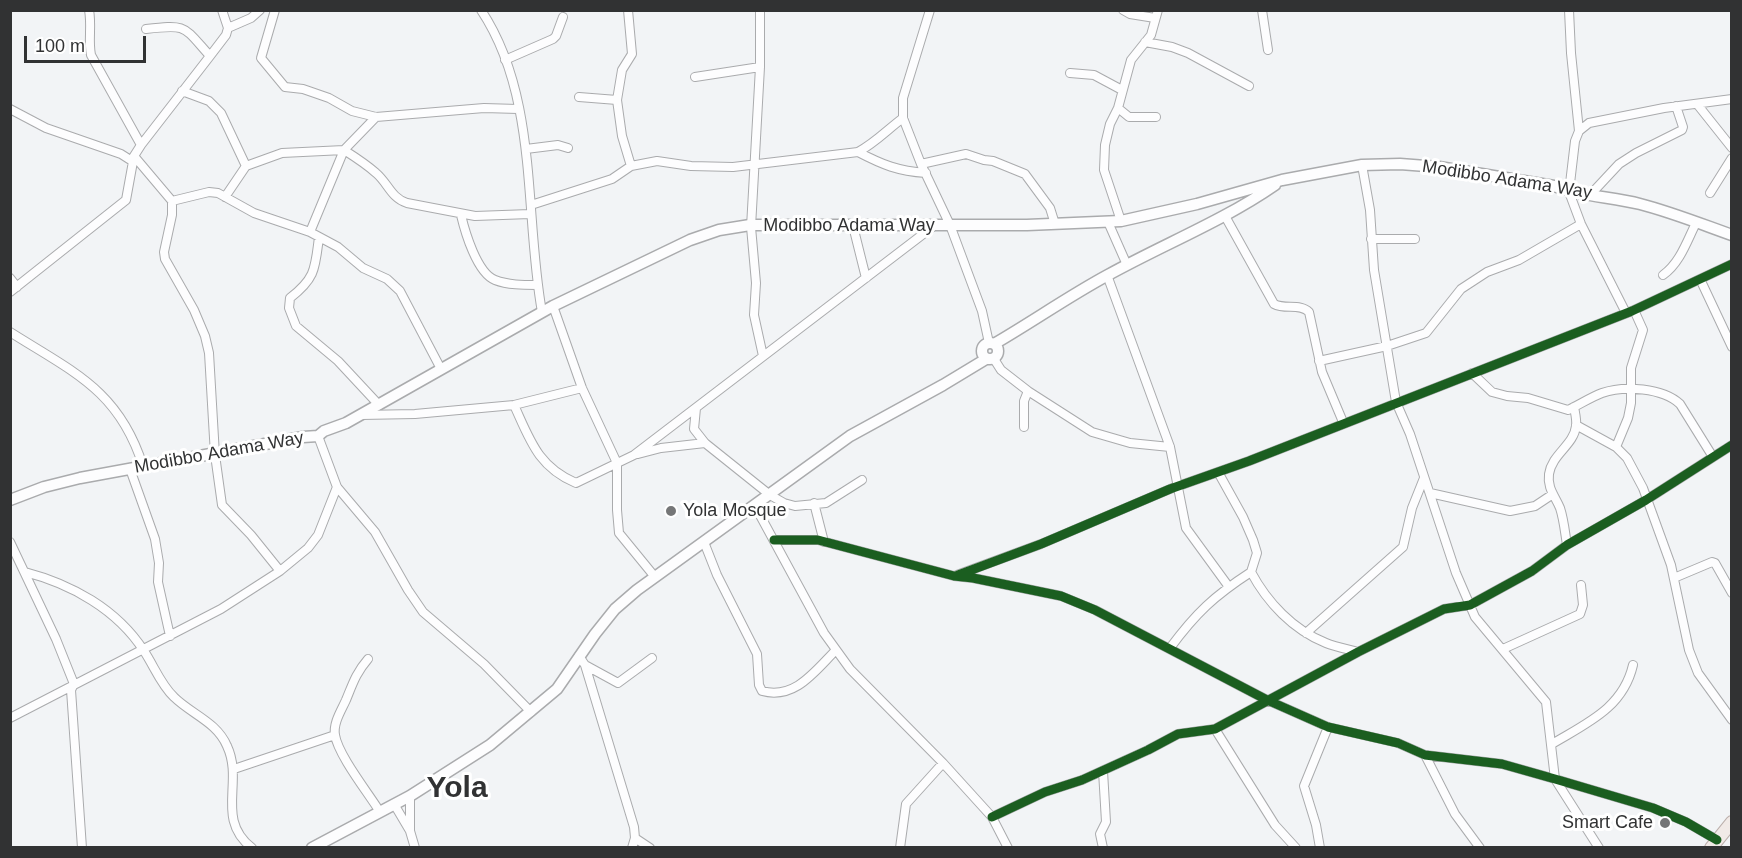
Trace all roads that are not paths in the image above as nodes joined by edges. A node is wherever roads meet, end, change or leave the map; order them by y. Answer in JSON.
{"nodes":[{"id":1,"x":89,"y":10,"type":"edge"},
{"id":2,"x":222,"y":10,"type":"edge"},
{"id":3,"x":260,"y":10,"type":"edge"},
{"id":4,"x":275,"y":10,"type":"edge"},
{"id":5,"x":481,"y":10,"type":"edge"},
{"id":6,"x":628,"y":10,"type":"edge"},
{"id":7,"x":760,"y":10,"type":"edge"},
{"id":8,"x":930,"y":10,"type":"edge"},
{"id":9,"x":1123,"y":10,"type":"edge"},
{"id":10,"x":1262,"y":10,"type":"edge"},
{"id":11,"x":1569,"y":10,"type":"edge"},
{"id":12,"x":1157,"y":14,"type":"edge"},
{"id":13,"x":563,"y":17,"type":"dead end"},
{"id":14,"x":228,"y":28,"type":"junction"},
{"id":15,"x":146,"y":29,"type":"dead end"},
{"id":16,"x":1145,"y":42,"type":"junction"},
{"id":17,"x":1268,"y":50,"type":"dead end"},
{"id":18,"x":210,"y":56,"type":"junction"},
{"id":19,"x":506,"y":60,"type":"junction"},
{"id":20,"x":760,"y":67,"type":"junction"},
{"id":21,"x":1070,"y":73,"type":"dead end"},
{"id":22,"x":695,"y":77,"type":"dead end"},
{"id":23,"x":1249,"y":86,"type":"dead end"},
{"id":24,"x":1122,"y":90,"type":"junction"},
{"id":25,"x":182,"y":91,"type":"junction"},
{"id":26,"x":579,"y":98,"type":"dead end"},
{"id":27,"x":1731,"y":99,"type":"edge"},
{"id":28,"x":617,"y":100,"type":"junction"},
{"id":29,"x":1697,"y":104,"type":"junction"},
{"id":30,"x":1676,"y":106,"type":"junction"},
{"id":31,"x":1118,"y":108,"type":"junction"},
{"id":32,"x":10,"y":109,"type":"edge"},
{"id":33,"x":518,"y":109,"type":"junction"},
{"id":34,"x":376,"y":117,"type":"junction"},
{"id":35,"x":1156,"y":117,"type":"dead end"},
{"id":36,"x":903,"y":118,"type":"junction"},
{"id":37,"x":1579,"y":131,"type":"junction"},
{"id":38,"x":141,"y":145,"type":"junction"},
{"id":39,"x":568,"y":148,"type":"dead end"},
{"id":40,"x":1731,"y":148,"type":"edge"},
{"id":41,"x":526,"y":149,"type":"junction"},
{"id":42,"x":344,"y":150,"type":"junction"},
{"id":43,"x":858,"y":153,"type":"junction"},
{"id":44,"x":135,"y":156,"type":"junction"},
{"id":45,"x":1731,"y":158,"type":"edge"},
{"id":46,"x":755,"y":164,"type":"junction"},
{"id":47,"x":921,"y":164,"type":"junction"},
{"id":48,"x":1362,"y":165,"type":"junction"},
{"id":49,"x":246,"y":166,"type":"junction"},
{"id":50,"x":631,"y":166,"type":"junction"},
{"id":51,"x":926,"y":173,"type":"junction"},
{"id":52,"x":1282,"y":180,"type":"junction"},
{"id":53,"x":1569,"y":192,"type":"junction"},
{"id":54,"x":1710,"y":193,"type":"dead end"},
{"id":55,"x":1590,"y":194,"type":"junction"},
{"id":56,"x":225,"y":197,"type":"junction"},
{"id":57,"x":171,"y":201,"type":"junction"},
{"id":58,"x":531,"y":205,"type":"junction"},
{"id":59,"x":530,"y":214,"type":"junction"},
{"id":60,"x":461,"y":215,"type":"junction"},
{"id":61,"x":1224,"y":216,"type":"junction"},
{"id":62,"x":1121,"y":221,"type":"junction"},
{"id":63,"x":1108,"y":222,"type":"junction"},
{"id":64,"x":1696,"y":222,"type":"junction"},
{"id":65,"x":936,"y":224,"type":"junction"},
{"id":66,"x":1055,"y":224,"type":"junction"},
{"id":67,"x":1581,"y":224,"type":"junction"},
{"id":68,"x":950,"y":225,"type":"junction"},
{"id":69,"x":853,"y":226,"type":"junction"},
{"id":70,"x":751,"y":227,"type":"junction"},
{"id":71,"x":310,"y":232,"type":"junction"},
{"id":72,"x":1731,"y":235,"type":"edge"},
{"id":73,"x":319,"y":237,"type":"junction"},
{"id":74,"x":1371,"y":239,"type":"junction"},
{"id":75,"x":1415,"y":239,"type":"dead end"},
{"id":76,"x":1731,"y":264,"type":"edge"},
{"id":77,"x":1127,"y":265,"type":"junction"},
{"id":78,"x":1107,"y":275,"type":"junction"},
{"id":79,"x":1663,"y":275,"type":"dead end"},
{"id":80,"x":10,"y":278,"type":"edge"},
{"id":81,"x":866,"y":278,"type":"junction"},
{"id":82,"x":1700,"y":279,"type":"junction"},
{"id":83,"x":537,"y":285,"type":"junction"},
{"id":84,"x":14,"y":290,"type":"edge"},
{"id":85,"x":553,"y":306,"type":"junction"},
{"id":86,"x":1634,"y":310,"type":"junction"},
{"id":87,"x":542,"y":312,"type":"junction"},
{"id":88,"x":1626,"y":313,"type":"junction"},
{"id":89,"x":10,"y":332,"type":"edge"},
{"id":90,"x":1387,"y":346,"type":"junction"},
{"id":91,"x":1731,"y":347,"type":"edge"},
{"id":92,"x":990,"y":351,"type":"junction"},
{"id":93,"x":763,"y":356,"type":"junction"},
{"id":94,"x":1319,"y":362,"type":"junction"},
{"id":95,"x":441,"y":369,"type":"junction"},
{"id":96,"x":1472,"y":373,"type":"junction"},
{"id":97,"x":582,"y":388,"type":"junction"},
{"id":98,"x":1630,"y":390,"type":"junction"},
{"id":99,"x":1028,"y":391,"type":"junction"},
{"id":100,"x":1396,"y":402,"type":"junction"},
{"id":101,"x":379,"y":405,"type":"junction"},
{"id":102,"x":514,"y":405,"type":"junction"},
{"id":103,"x":1574,"y":407,"type":"junction"},
{"id":104,"x":696,"y":408,"type":"junction"},
{"id":105,"x":361,"y":415,"type":"junction"},
{"id":106,"x":1343,"y":422,"type":"junction"},
{"id":107,"x":1576,"y":425,"type":"junction"},
{"id":108,"x":1024,"y":427,"type":"dead end"},
{"id":109,"x":318,"y":436,"type":"junction"},
{"id":110,"x":705,"y":443,"type":"junction"},
{"id":111,"x":1731,"y":445,"type":"edge"},
{"id":112,"x":1170,"y":447,"type":"junction"},
{"id":113,"x":1616,"y":447,"type":"junction"},
{"id":114,"x":215,"y":455,"type":"junction"},
{"id":115,"x":634,"y":455,"type":"junction"},
{"id":116,"x":1713,"y":457,"type":"junction"},
{"id":117,"x":617,"y":463,"type":"junction"},
{"id":118,"x":143,"y":466,"type":"junction"},
{"id":119,"x":130,"y":469,"type":"junction"},
{"id":120,"x":1218,"y":472,"type":"junction"},
{"id":121,"x":1425,"y":478,"type":"junction"},
{"id":122,"x":862,"y":480,"type":"dead end"},
{"id":123,"x":1179,"y":485,"type":"junction"},
{"id":124,"x":337,"y":488,"type":"junction"},
{"id":125,"x":1430,"y":493,"type":"junction"},
{"id":126,"x":1553,"y":494,"type":"junction"},
{"id":127,"x":770,"y":495,"type":"junction"},
{"id":128,"x":10,"y":500,"type":"edge"},
{"id":129,"x":1646,"y":500,"type":"junction"},
{"id":130,"x":814,"y":503,"type":"junction"},
{"id":131,"x":755,"y":506,"type":"junction"},
{"id":132,"x":774,"y":540,"type":"junction"},
{"id":133,"x":10,"y":542,"type":"edge"},
{"id":134,"x":704,"y":542,"type":"junction"},
{"id":135,"x":824,"y":542,"type":"junction"},
{"id":136,"x":1567,"y":545,"type":"junction"},
{"id":137,"x":280,"y":571,"type":"junction"},
{"id":138,"x":25,"y":572,"type":"junction"},
{"id":139,"x":1251,"y":572,"type":"junction"},
{"id":140,"x":954,"y":576,"type":"junction"},
{"id":141,"x":655,"y":577,"type":"junction"},
{"id":142,"x":1674,"y":578,"type":"junction"},
{"id":143,"x":1581,"y":585,"type":"dead end"},
{"id":144,"x":1229,"y":587,"type":"junction"},
{"id":145,"x":1731,"y":593,"type":"edge"},
{"id":146,"x":1470,"y":605,"type":"junction"},
{"id":147,"x":1306,"y":633,"type":"junction"},
{"id":148,"x":170,"y":636,"type":"junction"},
{"id":149,"x":1170,"y":648,"type":"junction"},
{"id":150,"x":143,"y":649,"type":"junction"},
{"id":151,"x":836,"y":650,"type":"junction"},
{"id":152,"x":1503,"y":650,"type":"junction"},
{"id":153,"x":1358,"y":652,"type":"junction"},
{"id":154,"x":652,"y":658,"type":"dead end"},
{"id":155,"x":368,"y":659,"type":"dead end"},
{"id":156,"x":582,"y":661,"type":"junction"},
{"id":157,"x":1633,"y":665,"type":"dead end"},
{"id":158,"x":74,"y":684,"type":"junction"},
{"id":159,"x":1267,"y":700,"type":"junction"},
{"id":160,"x":531,"y":712,"type":"junction"},
{"id":161,"x":10,"y":718,"type":"edge"},
{"id":162,"x":1731,"y":720,"type":"edge"},
{"id":163,"x":1328,"y":728,"type":"junction"},
{"id":164,"x":1215,"y":729,"type":"junction"},
{"id":165,"x":335,"y":735,"type":"junction"},
{"id":166,"x":1552,"y":744,"type":"junction"},
{"id":167,"x":1425,"y":755,"type":"junction"},
{"id":168,"x":943,"y":763,"type":"junction"},
{"id":169,"x":234,"y":770,"type":"junction"},
{"id":170,"x":1103,"y":771,"type":"junction"},
{"id":171,"x":1555,"y":779,"type":"junction"},
{"id":172,"x":410,"y":796,"type":"junction"},
{"id":173,"x":394,"y":804,"type":"junction"},
{"id":174,"x":380,"y":812,"type":"junction"},
{"id":175,"x":992,"y":817,"type":"junction"},
{"id":176,"x":410,"y":831,"type":"junction"},
{"id":177,"x":1723,"y":836,"type":"edge"},
{"id":178,"x":635,"y":838,"type":"junction"},
{"id":179,"x":82,"y":848,"type":"edge"},
{"id":180,"x":252,"y":848,"type":"edge"},
{"id":181,"x":312,"y":848,"type":"edge"},
{"id":182,"x":415,"y":848,"type":"edge"},
{"id":183,"x":632,"y":848,"type":"edge"},
{"id":184,"x":650,"y":848,"type":"edge"},
{"id":185,"x":900,"y":848,"type":"edge"},
{"id":186,"x":1008,"y":848,"type":"edge"},
{"id":187,"x":1103,"y":848,"type":"edge"},
{"id":188,"x":1296,"y":848,"type":"edge"},
{"id":189,"x":1320,"y":848,"type":"edge"},
{"id":190,"x":1480,"y":848,"type":"edge"},
{"id":191,"x":1599,"y":848,"type":"edge"}],
"edges":[{"from":1,"to":38,"type":"street"},
{"from":2,"to":14,"type":"street"},
{"from":3,"to":14,"type":"street"},
{"from":4,"to":34,"type":"street"},
{"from":5,"to":19,"type":"street"},
{"from":6,"to":28,"type":"street"},
{"from":7,"to":20,"type":"street"},
{"from":8,"to":36,"type":"street"},
{"from":9,"to":12,"type":"street"},
{"from":10,"to":17,"type":"street"},
{"from":11,"to":37,"type":"street"},
{"from":12,"to":16,"type":"street"},
{"from":13,"to":19,"type":"street"},
{"from":14,"to":18,"type":"street"},
{"from":15,"to":18,"type":"street"},
{"from":16,"to":23,"type":"street"},
{"from":16,"to":24,"type":"street"},
{"from":18,"to":25,"type":"street"},
{"from":19,"to":33,"type":"street"},
{"from":20,"to":22,"type":"street"},
{"from":20,"to":46,"type":"street"},
{"from":21,"to":24,"type":"street"},
{"from":24,"to":31,"type":"street"},
{"from":25,"to":38,"type":"street"},
{"from":25,"to":49,"type":"street"},
{"from":26,"to":28,"type":"street"},
{"from":27,"to":29,"type":"street"},
{"from":28,"to":50,"type":"street"},
{"from":29,"to":30,"type":"street"},
{"from":29,"to":40,"type":"street"},
{"from":30,"to":37,"type":"street"},
{"from":30,"to":55,"type":"street"},
{"from":31,"to":35,"type":"street"},
{"from":31,"to":62,"type":"street"},
{"from":32,"to":44,"type":"street"},
{"from":33,"to":34,"type":"street"},
{"from":33,"to":41,"type":"street"},
{"from":34,"to":42,"type":"street"},
{"from":36,"to":43,"type":"street"},
{"from":36,"to":47,"type":"street"},
{"from":37,"to":53,"type":"street"},
{"from":38,"to":44,"type":"street"},
{"from":39,"to":41,"type":"street"},
{"from":41,"to":58,"type":"street"},
{"from":42,"to":49,"type":"street"},
{"from":42,"to":60,"type":"street"},
{"from":42,"to":71,"type":"street"},
{"from":43,"to":46,"type":"street"},
{"from":43,"to":51,"type":"street"},
{"from":44,"to":57,"type":"street"},
{"from":44,"to":84,"type":"street"},
{"from":45,"to":54,"type":"street"},
{"from":46,"to":50,"type":"street"},
{"from":46,"to":70,"type":"street"},
{"from":47,"to":51,"type":"street"},
{"from":47,"to":66,"type":"street"},
{"from":48,"to":52,"type":"main road","name":"Modibbo Adama Way"},
{"from":48,"to":53,"type":"main road","name":"Modibbo Adama Way"},
{"from":48,"to":74,"type":"street"},
{"from":49,"to":56,"type":"street"},
{"from":50,"to":58,"type":"street"},
{"from":51,"to":68,"type":"street"},
{"from":52,"to":61,"type":"main road"},
{"from":52,"to":62,"type":"main road","name":"Modibbo Adama Way"},
{"from":53,"to":55,"type":"main road","name":"Modibbo Adama Way"},
{"from":53,"to":67,"type":"street"},
{"from":55,"to":64,"type":"main road","name":"Modibbo Adama Way"},
{"from":56,"to":57,"type":"street"},
{"from":56,"to":71,"type":"street"},
{"from":57,"to":114,"type":"street"},
{"from":58,"to":59,"type":"street"},
{"from":59,"to":60,"type":"street"},
{"from":59,"to":83,"type":"street"},
{"from":60,"to":83,"type":"street"},
{"from":61,"to":77,"type":"main road"},
{"from":61,"to":94,"type":"street"},
{"from":62,"to":63,"type":"main road","name":"Modibbo Adama Way"},
{"from":63,"to":66,"type":"main road","name":"Modibbo Adama Way"},
{"from":63,"to":77,"type":"street"},
{"from":64,"to":72,"type":"main road","name":"Modibbo Adama Way"},
{"from":64,"to":79,"type":"street"},
{"from":65,"to":68,"type":"main road","name":"Modibbo Adama Way"},
{"from":65,"to":69,"type":"main road","name":"Modibbo Adama Way"},
{"from":65,"to":81,"type":"street"},
{"from":66,"to":68,"type":"main road","name":"Modibbo Adama Way"},
{"from":67,"to":88,"type":"street"},
{"from":67,"to":90,"type":"street"},
{"from":68,"to":92,"type":"street"},
{"from":69,"to":70,"type":"main road","name":"Modibbo Adama Way"},
{"from":69,"to":81,"type":"street"},
{"from":70,"to":85,"type":"main road","name":"Modibbo Adama Way"},
{"from":70,"to":93,"type":"street"},
{"from":71,"to":73,"type":"street"},
{"from":73,"to":95,"type":"street"},
{"from":73,"to":101,"type":"street"},
{"from":74,"to":75,"type":"street"},
{"from":74,"to":90,"type":"street"},
{"from":76,"to":82,"type":"street"},
{"from":77,"to":78,"type":"main road"},
{"from":78,"to":92,"type":"main road"},
{"from":78,"to":112,"type":"street"},
{"from":80,"to":84,"type":"street"},
{"from":81,"to":93,"type":"street"},
{"from":82,"to":86,"type":"street"},
{"from":82,"to":91,"type":"street"},
{"from":83,"to":87,"type":"street"},
{"from":85,"to":87,"type":"main road","name":"Modibbo Adama Way"},
{"from":85,"to":97,"type":"street"},
{"from":86,"to":88,"type":"street"},
{"from":86,"to":98,"type":"street"},
{"from":87,"to":95,"type":"main road","name":"Modibbo Adama Way"},
{"from":88,"to":96,"type":"street"},
{"from":89,"to":118,"type":"street"},
{"from":90,"to":94,"type":"street"},
{"from":90,"to":100,"type":"street"},
{"from":92,"to":99,"type":"street"},
{"from":92,"to":127,"type":"main road"},
{"from":93,"to":104,"type":"street"},
{"from":94,"to":106,"type":"street"},
{"from":95,"to":101,"type":"main road","name":"Modibbo Adama Way"},
{"from":96,"to":100,"type":"street"},
{"from":96,"to":103,"type":"street"},
{"from":97,"to":102,"type":"street"},
{"from":97,"to":117,"type":"street"},
{"from":98,"to":103,"type":"street"},
{"from":98,"to":113,"type":"street"},
{"from":98,"to":116,"type":"street"},
{"from":99,"to":108,"type":"street"},
{"from":99,"to":112,"type":"street"},
{"from":100,"to":106,"type":"street"},
{"from":100,"to":121,"type":"street"},
{"from":101,"to":105,"type":"main road","name":"Modibbo Adama Way"},
{"from":102,"to":105,"type":"street"},
{"from":102,"to":117,"type":"street"},
{"from":103,"to":107,"type":"street"},
{"from":104,"to":110,"type":"street"},
{"from":104,"to":115,"type":"street"},
{"from":105,"to":109,"type":"main road","name":"Modibbo Adama Way"},
{"from":106,"to":120,"type":"street"},
{"from":107,"to":113,"type":"street"},
{"from":107,"to":126,"type":"street"},
{"from":109,"to":114,"type":"main road","name":"Modibbo Adama Way"},
{"from":109,"to":124,"type":"street"},
{"from":110,"to":115,"type":"street"},
{"from":110,"to":127,"type":"street"},
{"from":111,"to":116,"type":"street"},
{"from":112,"to":123,"type":"street"},
{"from":113,"to":129,"type":"street"},
{"from":114,"to":118,"type":"main road","name":"Modibbo Adama Way"},
{"from":114,"to":137,"type":"street"},
{"from":115,"to":117,"type":"street"},
{"from":116,"to":129,"type":"street"},
{"from":117,"to":141,"type":"street"},
{"from":118,"to":119,"type":"main road","name":"Modibbo Adama Way"},
{"from":119,"to":128,"type":"main road","name":"Modibbo Adama Way"},
{"from":119,"to":148,"type":"street"},
{"from":120,"to":123,"type":"street"},
{"from":120,"to":139,"type":"street"},
{"from":121,"to":125,"type":"street"},
{"from":121,"to":147,"type":"street"},
{"from":122,"to":130,"type":"street"},
{"from":123,"to":140,"type":"street"},
{"from":123,"to":144,"type":"street"},
{"from":124,"to":137,"type":"street"},
{"from":124,"to":160,"type":"street"},
{"from":125,"to":126,"type":"street"},
{"from":125,"to":146,"type":"street"},
{"from":126,"to":136,"type":"street"},
{"from":127,"to":130,"type":"street"},
{"from":127,"to":131,"type":"main road"},
{"from":129,"to":136,"type":"street"},
{"from":129,"to":142,"type":"street"},
{"from":130,"to":135,"type":"street"},
{"from":131,"to":132,"type":"street"},
{"from":131,"to":134,"type":"main road"},
{"from":132,"to":135,"type":"street"},
{"from":132,"to":151,"type":"street"},
{"from":133,"to":138,"type":"street"},
{"from":134,"to":141,"type":"main road"},
{"from":134,"to":151,"type":"street"},
{"from":135,"to":140,"type":"street"},
{"from":136,"to":146,"type":"street"},
{"from":137,"to":148,"type":"street"},
{"from":138,"to":150,"type":"street"},
{"from":138,"to":158,"type":"street"},
{"from":139,"to":144,"type":"street"},
{"from":139,"to":147,"type":"street"},
{"from":140,"to":149,"type":"street"},
{"from":141,"to":156,"type":"main road"},
{"from":142,"to":145,"type":"street"},
{"from":142,"to":162,"type":"street"},
{"from":143,"to":152,"type":"street"},
{"from":144,"to":149,"type":"street"},
{"from":146,"to":152,"type":"street"},
{"from":146,"to":153,"type":"street"},
{"from":147,"to":153,"type":"street"},
{"from":148,"to":150,"type":"street"},
{"from":149,"to":159,"type":"street"},
{"from":150,"to":158,"type":"street"},
{"from":150,"to":169,"type":"street"},
{"from":151,"to":168,"type":"street"},
{"from":152,"to":166,"type":"street"},
{"from":153,"to":159,"type":"street"},
{"from":154,"to":156,"type":"street"},
{"from":155,"to":165,"type":"street"},
{"from":156,"to":160,"type":"main road"},
{"from":156,"to":178,"type":"street"},
{"from":157,"to":166,"type":"street"},
{"from":158,"to":161,"type":"street"},
{"from":158,"to":179,"type":"street"},
{"from":159,"to":163,"type":"street"},
{"from":159,"to":164,"type":"street"},
{"from":160,"to":172,"type":"main road"},
{"from":163,"to":167,"type":"street"},
{"from":163,"to":189,"type":"street"},
{"from":164,"to":170,"type":"street"},
{"from":164,"to":188,"type":"street"},
{"from":165,"to":169,"type":"street"},
{"from":165,"to":174,"type":"street"},
{"from":166,"to":171,"type":"street"},
{"from":167,"to":171,"type":"street"},
{"from":167,"to":190,"type":"street"},
{"from":168,"to":175,"type":"street"},
{"from":168,"to":185,"type":"street"},
{"from":169,"to":180,"type":"street"},
{"from":170,"to":175,"type":"street"},
{"from":170,"to":187,"type":"street"},
{"from":171,"to":177,"type":"street"},
{"from":171,"to":191,"type":"street"},
{"from":172,"to":173,"type":"main road"},
{"from":172,"to":176,"type":"street"},
{"from":173,"to":174,"type":"main road"},
{"from":173,"to":176,"type":"street"},
{"from":174,"to":181,"type":"main road"},
{"from":175,"to":186,"type":"street"},
{"from":176,"to":182,"type":"street"},
{"from":178,"to":183,"type":"street"},
{"from":178,"to":184,"type":"street"}]}
